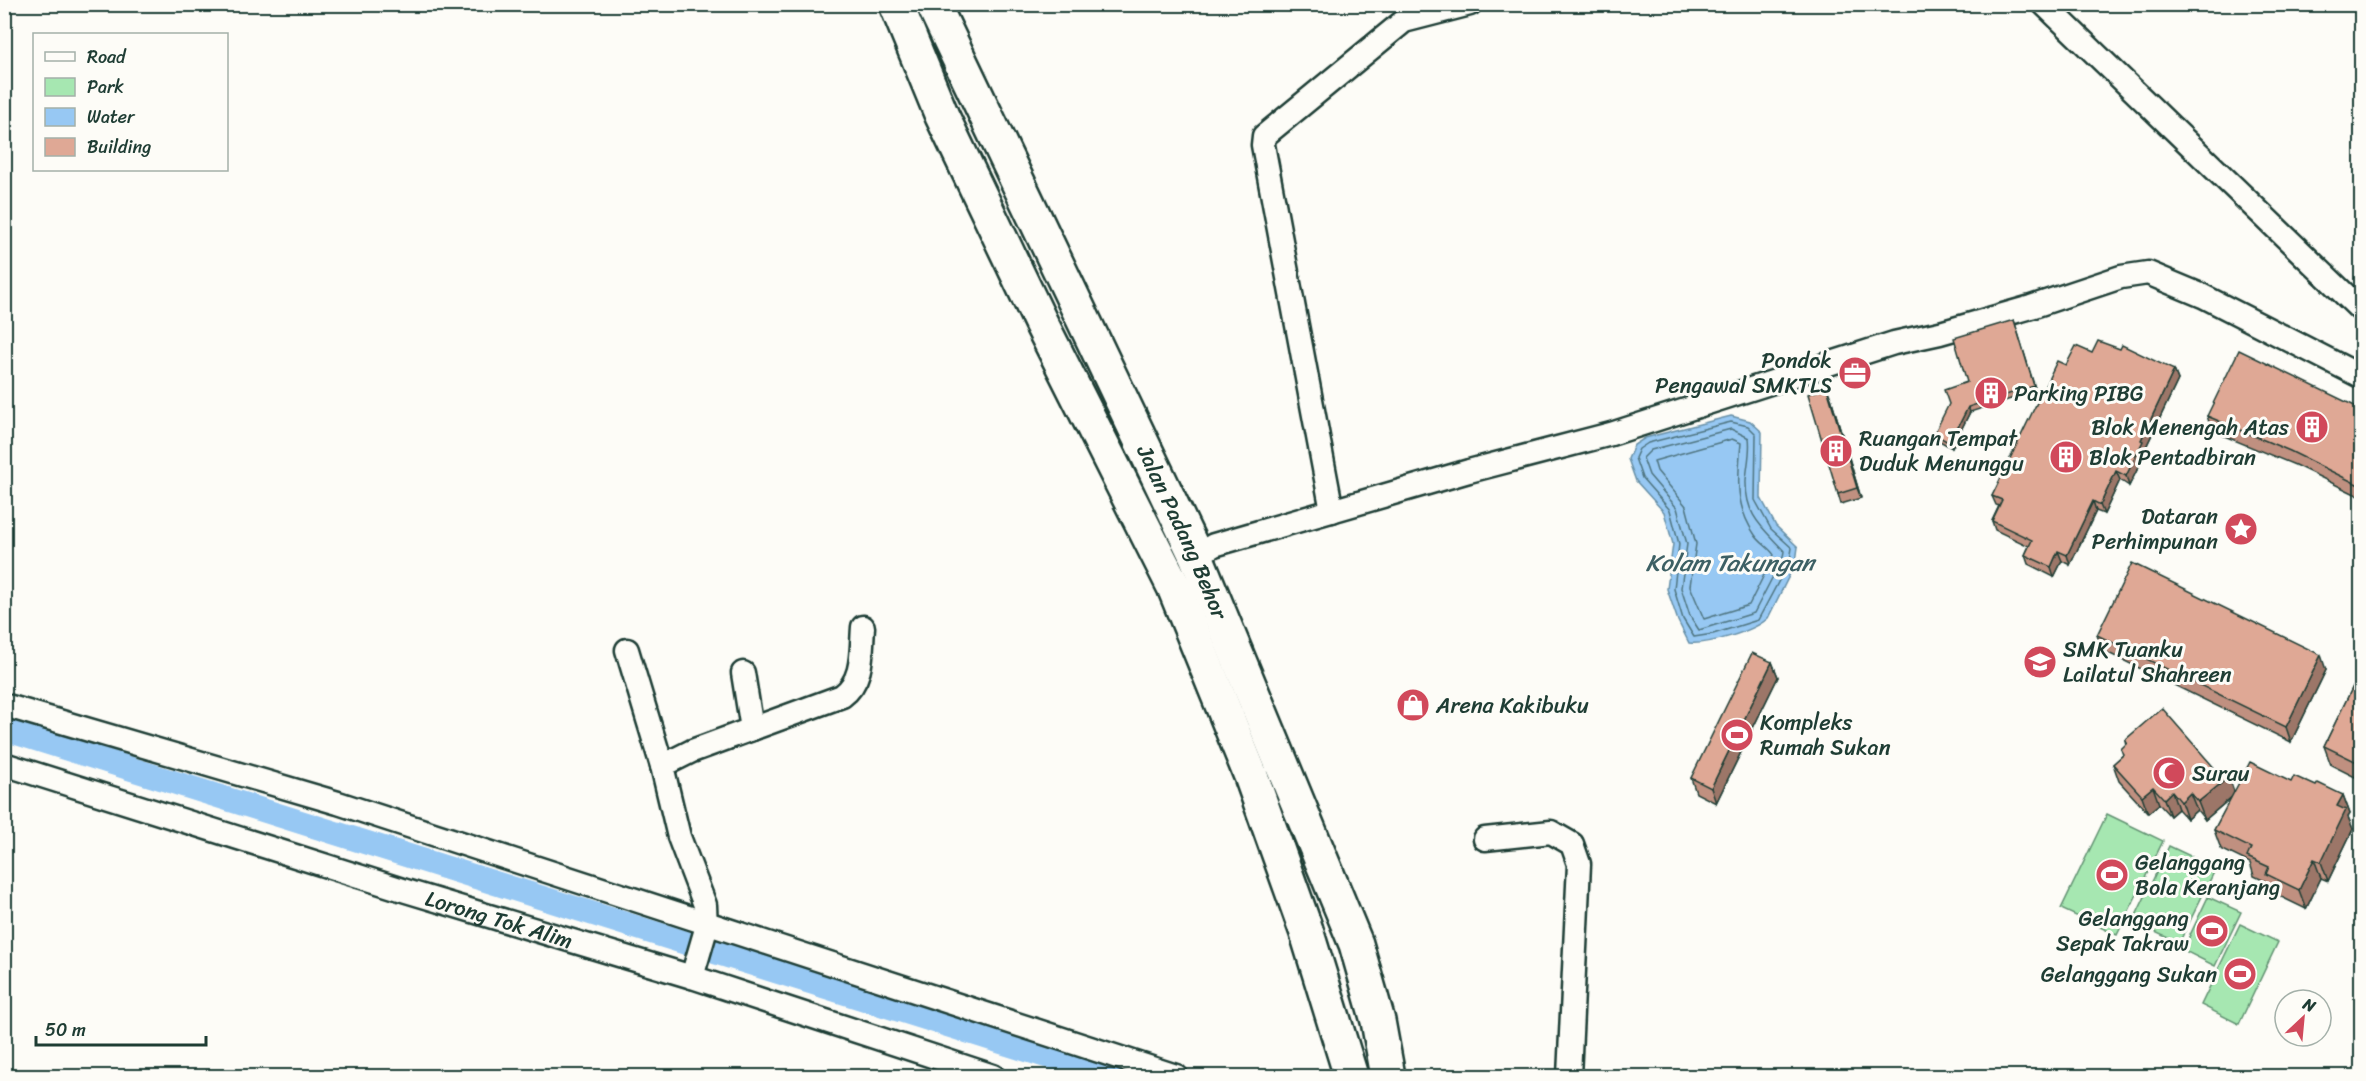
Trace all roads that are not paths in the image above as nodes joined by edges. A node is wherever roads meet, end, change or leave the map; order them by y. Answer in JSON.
{"nodes":[{"id":1,"x":896,"y":4,"type":"edge"},
{"id":2,"x":933,"y":4,"type":"edge"},
{"id":3,"x":1470,"y":4,"type":"edge"},
{"id":4,"x":2044,"y":4,"type":"edge"},
{"id":5,"x":2361,"y":311,"type":"edge"},
{"id":6,"x":2361,"y":377,"type":"edge"},
{"id":7,"x":1332,"y":511,"type":"junction"},
{"id":8,"x":1196,"y":556,"type":"junction"},
{"id":9,"x":1174,"y":587,"type":"junction"},
{"id":10,"x":863,"y":627,"type":"dead end"},
{"id":11,"x":627,"y":650,"type":"dead end"},
{"id":12,"x":743,"y":673,"type":"dead end"},
{"id":13,"x":4,"y":705,"type":"edge"},
{"id":14,"x":752,"y":729,"type":"junction"},
{"id":15,"x":4,"y":764,"type":"edge"},
{"id":16,"x":662,"y":766,"type":"junction"},
{"id":17,"x":1485,"y":839,"type":"dead end"},
{"id":18,"x":706,"y":925,"type":"junction"},
{"id":19,"x":694,"y":972,"type":"junction"},
{"id":20,"x":993,"y":1077,"type":"edge"},
{"id":21,"x":1176,"y":1077,"type":"edge"},
{"id":22,"x":1351,"y":1077,"type":"edge"},
{"id":23,"x":1388,"y":1077,"type":"edge"},
{"id":24,"x":1569,"y":1077,"type":"edge"}],
"edges":[{"from":1,"to":9,"type":"main road","name":"Jalan Padang Behor"},
{"from":2,"to":8,"type":"main road","name":"Jalan Padang Behor"},
{"from":3,"to":7,"type":"street"},
{"from":4,"to":5,"type":"street"},
{"from":6,"to":7,"type":"street"},
{"from":7,"to":8,"type":"street"},
{"from":8,"to":9,"type":"main road"},
{"from":8,"to":23,"type":"main road","name":"Jalan Padang Behor"},
{"from":9,"to":22,"type":"main road","name":"Jalan Padang Behor"},
{"from":10,"to":14,"type":"street"},
{"from":11,"to":16,"type":"street"},
{"from":12,"to":14,"type":"street"},
{"from":13,"to":18,"type":"street"},
{"from":14,"to":16,"type":"street"},
{"from":15,"to":19,"type":"street","name":"Lorong Tok Alim"},
{"from":16,"to":18,"type":"street"},
{"from":17,"to":24,"type":"street"},
{"from":18,"to":19,"type":"street"},
{"from":18,"to":21,"type":"street"},
{"from":19,"to":20,"type":"street","name":"Lorong Tok Alim"}]}
